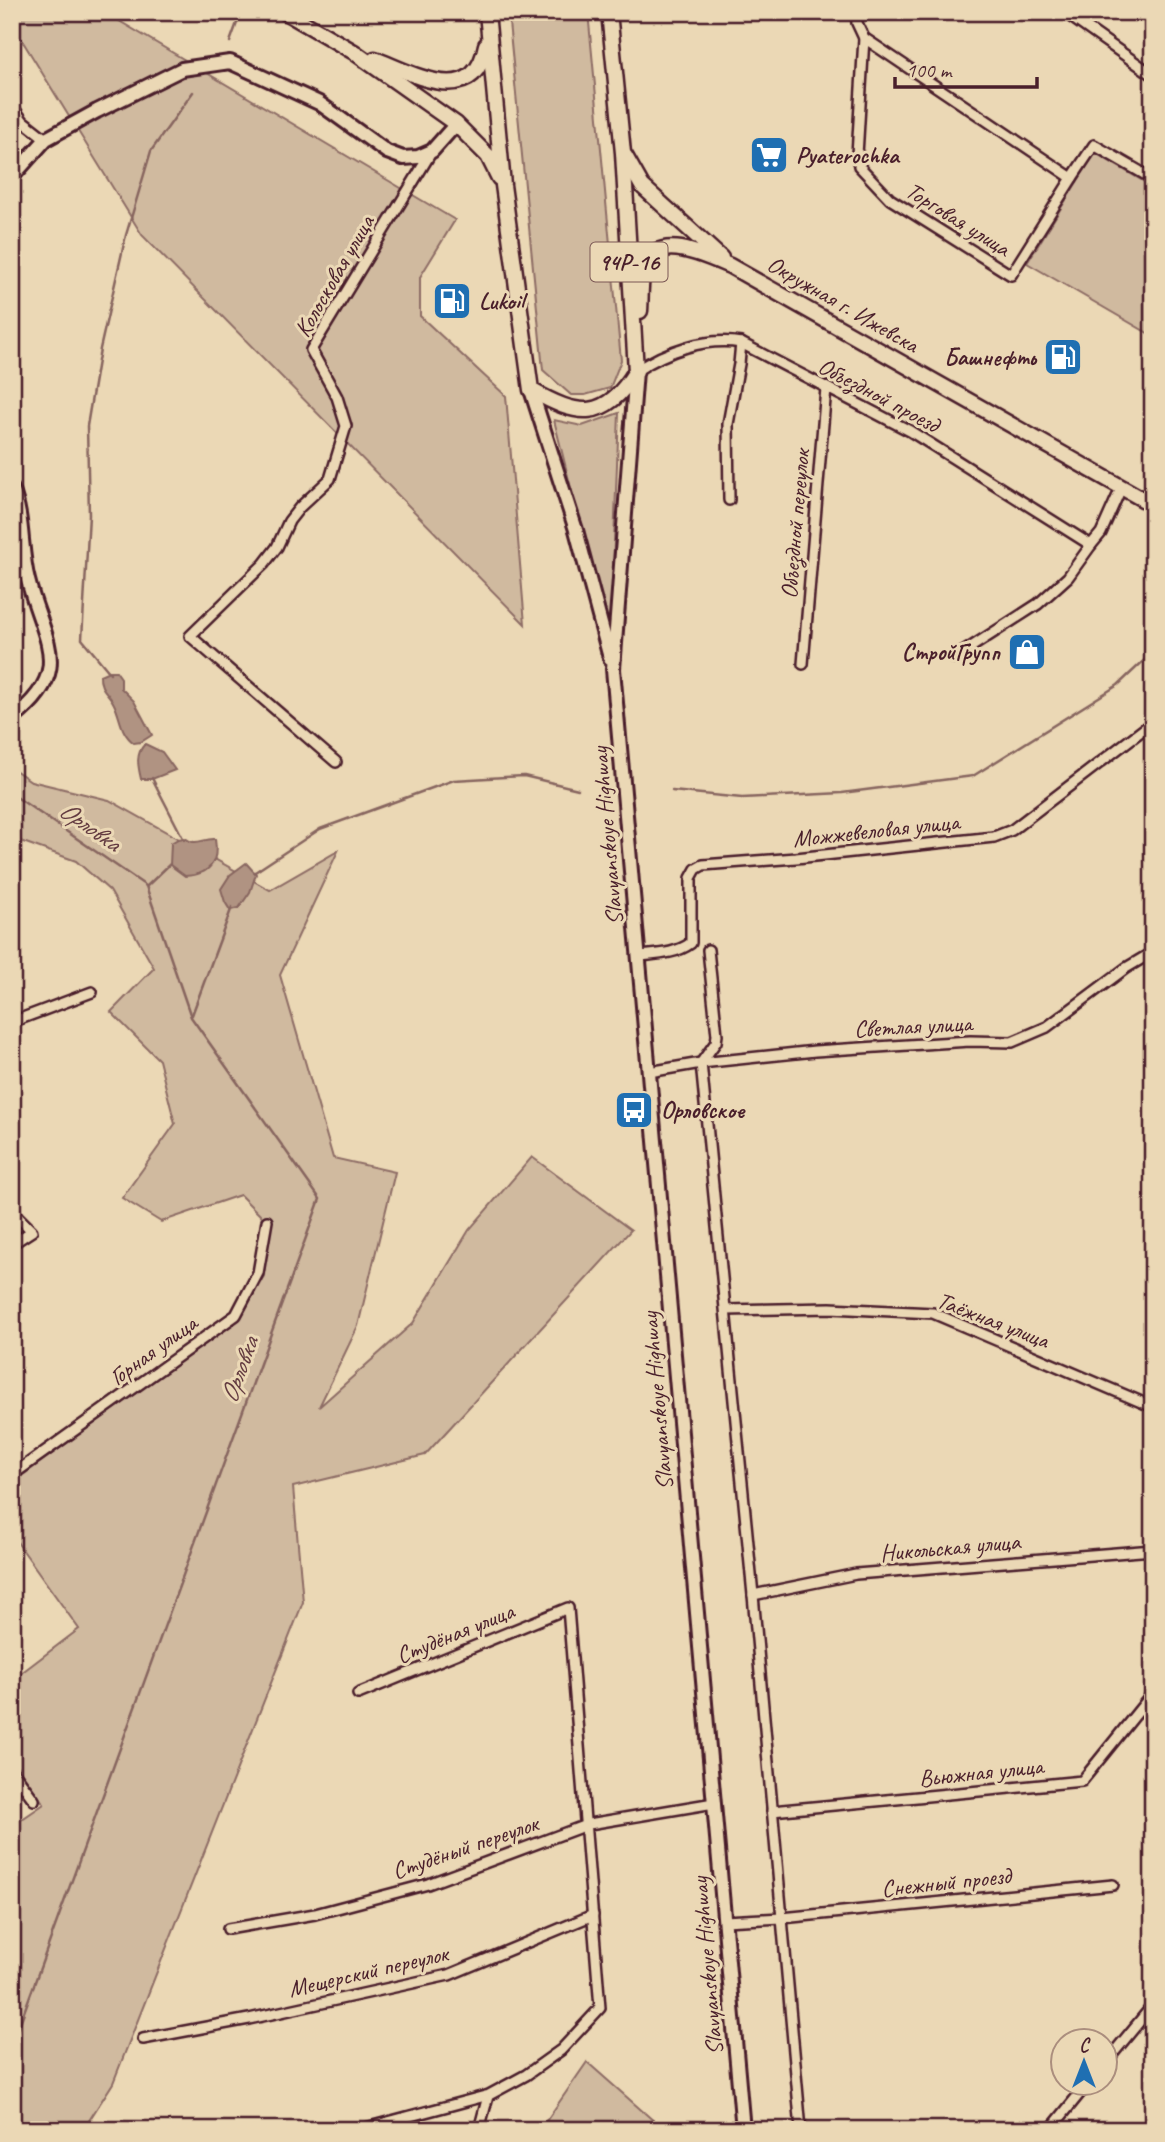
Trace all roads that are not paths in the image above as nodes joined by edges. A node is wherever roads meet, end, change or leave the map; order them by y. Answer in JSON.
{"nodes":[{"id":1,"x":285,"y":12,"type":"edge"},
{"id":2,"x":487,"y":12,"type":"edge"},
{"id":3,"x":609,"y":12,"type":"edge"},
{"id":4,"x":856,"y":12,"type":"edge"},
{"id":5,"x":1064,"y":12,"type":"edge"},
{"id":6,"x":864,"y":38,"type":"junction"},
{"id":7,"x":354,"y":52,"type":"junction"},
{"id":8,"x":1153,"y":75,"type":"edge"},
{"id":9,"x":12,"y":106,"type":"edge"},
{"id":10,"x":456,"y":124,"type":"junction"},
{"id":11,"x":46,"y":139,"type":"junction"},
{"id":12,"x":432,"y":151,"type":"junction"},
{"id":13,"x":623,"y":152,"type":"junction"},
{"id":14,"x":12,"y":177,"type":"edge"},
{"id":15,"x":1072,"y":178,"type":"junction"},
{"id":16,"x":1153,"y":178,"type":"edge"},
{"id":17,"x":503,"y":185,"type":"junction"},
{"id":18,"x":730,"y":266,"type":"junction"},
{"id":19,"x":741,"y":343,"type":"junction"},
{"id":20,"x":636,"y":371,"type":"junction"},
{"id":21,"x":826,"y":388,"type":"junction"},
{"id":22,"x":531,"y":390,"type":"junction"},
{"id":23,"x":1122,"y":486,"type":"junction"},
{"id":24,"x":12,"y":489,"type":"edge"},
{"id":25,"x":729,"y":500,"type":"dead end"},
{"id":26,"x":1153,"y":505,"type":"edge"},
{"id":27,"x":1091,"y":545,"type":"junction"},
{"id":28,"x":954,"y":659,"type":"dead end"},
{"id":29,"x":803,"y":664,"type":"dead end"},
{"id":30,"x":612,"y":669,"type":"junction"},
{"id":31,"x":12,"y":719,"type":"edge"},
{"id":32,"x":1153,"y":722,"type":"edge"},
{"id":33,"x":335,"y":762,"type":"dead end"},
{"id":34,"x":708,"y":950,"type":"dead end"},
{"id":35,"x":1153,"y":951,"type":"edge"},
{"id":36,"x":639,"y":956,"type":"junction"},
{"id":37,"x":92,"y":992,"type":"dead end"},
{"id":38,"x":12,"y":1022,"type":"edge"},
{"id":39,"x":701,"y":1063,"type":"junction"},
{"id":40,"x":649,"y":1072,"type":"junction"},
{"id":41,"x":12,"y":1210,"type":"edge"},
{"id":42,"x":267,"y":1221,"type":"dead end"},
{"id":43,"x":12,"y":1244,"type":"edge"},
{"id":44,"x":726,"y":1310,"type":"junction"},
{"id":45,"x":1153,"y":1407,"type":"edge"},
{"id":46,"x":12,"y":1475,"type":"edge"},
{"id":47,"x":1153,"y":1550,"type":"edge"},
{"id":48,"x":753,"y":1595,"type":"junction"},
{"id":49,"x":1153,"y":1693,"type":"edge"},
{"id":50,"x":358,"y":1694,"type":"dead end"},
{"id":51,"x":12,"y":1770,"type":"edge"},
{"id":52,"x":34,"y":1800,"type":"dead end"},
{"id":53,"x":714,"y":1803,"type":"junction"},
{"id":54,"x":772,"y":1811,"type":"junction"},
{"id":55,"x":585,"y":1825,"type":"junction"},
{"id":56,"x":1114,"y":1885,"type":"dead end"},
{"id":57,"x":593,"y":1915,"type":"junction"},
{"id":58,"x":782,"y":1919,"type":"junction"},
{"id":59,"x":724,"y":1921,"type":"junction"},
{"id":60,"x":228,"y":1929,"type":"dead end"},
{"id":61,"x":1153,"y":2005,"type":"edge"},
{"id":62,"x":143,"y":2039,"type":"dead end"},
{"id":63,"x":1120,"y":2044,"type":"edge"},
{"id":64,"x":488,"y":2096,"type":"junction"},
{"id":65,"x":1078,"y":2096,"type":"edge"},
{"id":66,"x":358,"y":2130,"type":"edge"},
{"id":67,"x":479,"y":2130,"type":"edge"},
{"id":68,"x":743,"y":2130,"type":"edge"},
{"id":69,"x":801,"y":2130,"type":"edge"},
{"id":70,"x":1050,"y":2130,"type":"edge"}],
"edges":[{"from":1,"to":7,"type":"main road"},
{"from":2,"to":7,"type":"main road"},
{"from":2,"to":17,"type":"main road"},
{"from":3,"to":13,"type":"main road","number":"94Р-16"},
{"from":4,"to":6,"type":"street"},
{"from":5,"to":8,"type":"street"},
{"from":6,"to":15,"type":"street"},
{"from":6,"to":15,"type":"street","name":"Торговая улица"},
{"from":7,"to":10,"type":"main road"},
{"from":9,"to":11,"type":"street"},
{"from":10,"to":12,"type":"main road","name":"Колосковая улица"},
{"from":10,"to":17,"type":"main road"},
{"from":11,"to":12,"type":"main road"},
{"from":11,"to":14,"type":"main road"},
{"from":12,"to":33,"type":"street","name":"Колосковая улица"},
{"from":13,"to":18,"type":"main road","name":"Окружная г. Ижевска","number":"94Р-16"},
{"from":13,"to":20,"type":"main road","number":"94Р-16"},
{"from":15,"to":16,"type":"street"},
{"from":17,"to":22,"type":"main road"},
{"from":18,"to":20,"type":"main road","name":"Окружная г. Ижевска","number":"94Р-16"},
{"from":18,"to":23,"type":"main road","name":"Окружная г. Ижевска","number":"94Р-16"},
{"from":19,"to":20,"type":"street","name":"Объездной проезд"},
{"from":19,"to":21,"type":"street","name":"Объездной проезд"},
{"from":19,"to":25,"type":"street"},
{"from":20,"to":22,"type":"main road"},
{"from":20,"to":30,"type":"main road","name":"Slavyanskoye Highway"},
{"from":21,"to":27,"type":"street","name":"Объездной проезд"},
{"from":21,"to":29,"type":"street","name":"Объездной переулок"},
{"from":22,"to":30,"type":"main road","name":"Slavyanskoye Highway"},
{"from":23,"to":26,"type":"main road","name":"Окружная г. Ижевска","number":"94Р-16"},
{"from":23,"to":27,"type":"street"},
{"from":24,"to":31,"type":"main road"},
{"from":27,"to":28,"type":"street"},
{"from":30,"to":36,"type":"main road","name":"Slavyanskoye Highway"},
{"from":32,"to":36,"type":"street","name":"Можжевеловая улица"},
{"from":34,"to":39,"type":"street"},
{"from":35,"to":39,"type":"street","name":"Светлая улица"},
{"from":36,"to":40,"type":"main road","name":"Slavyanskoye Highway"},
{"from":37,"to":38,"type":"street"},
{"from":39,"to":40,"type":"street","name":"Светлая улица"},
{"from":39,"to":44,"type":"street"},
{"from":40,"to":53,"type":"main road","name":"Slavyanskoye Highway"},
{"from":41,"to":43,"type":"street"},
{"from":42,"to":46,"type":"street","name":"Горная улица"},
{"from":44,"to":45,"type":"street","name":"Таёжная улица"},
{"from":44,"to":48,"type":"street"},
{"from":47,"to":48,"type":"street","name":"Никольская улица"},
{"from":48,"to":54,"type":"street"},
{"from":49,"to":54,"type":"street","name":"Вьюжная улица"},
{"from":50,"to":55,"type":"street","name":"Студёная улица"},
{"from":51,"to":52,"type":"street"},
{"from":53,"to":55,"type":"street","name":"Студёный переулок"},
{"from":53,"to":59,"type":"main road","name":"Slavyanskoye Highway"},
{"from":54,"to":58,"type":"street"},
{"from":55,"to":57,"type":"street"},
{"from":55,"to":60,"type":"street","name":"Студёный переулок"},
{"from":56,"to":58,"type":"street","name":"Снежный проезд"},
{"from":57,"to":62,"type":"street","name":"Мещерский переулок"},
{"from":57,"to":64,"type":"street"},
{"from":58,"to":59,"type":"street","name":"Снежный проезд"},
{"from":58,"to":69,"type":"street"},
{"from":59,"to":68,"type":"main road","name":"Slavyanskoye Highway"},
{"from":61,"to":63,"type":"street"},
{"from":64,"to":66,"type":"street"},
{"from":64,"to":67,"type":"street"},
{"from":65,"to":70,"type":"street"}]}
